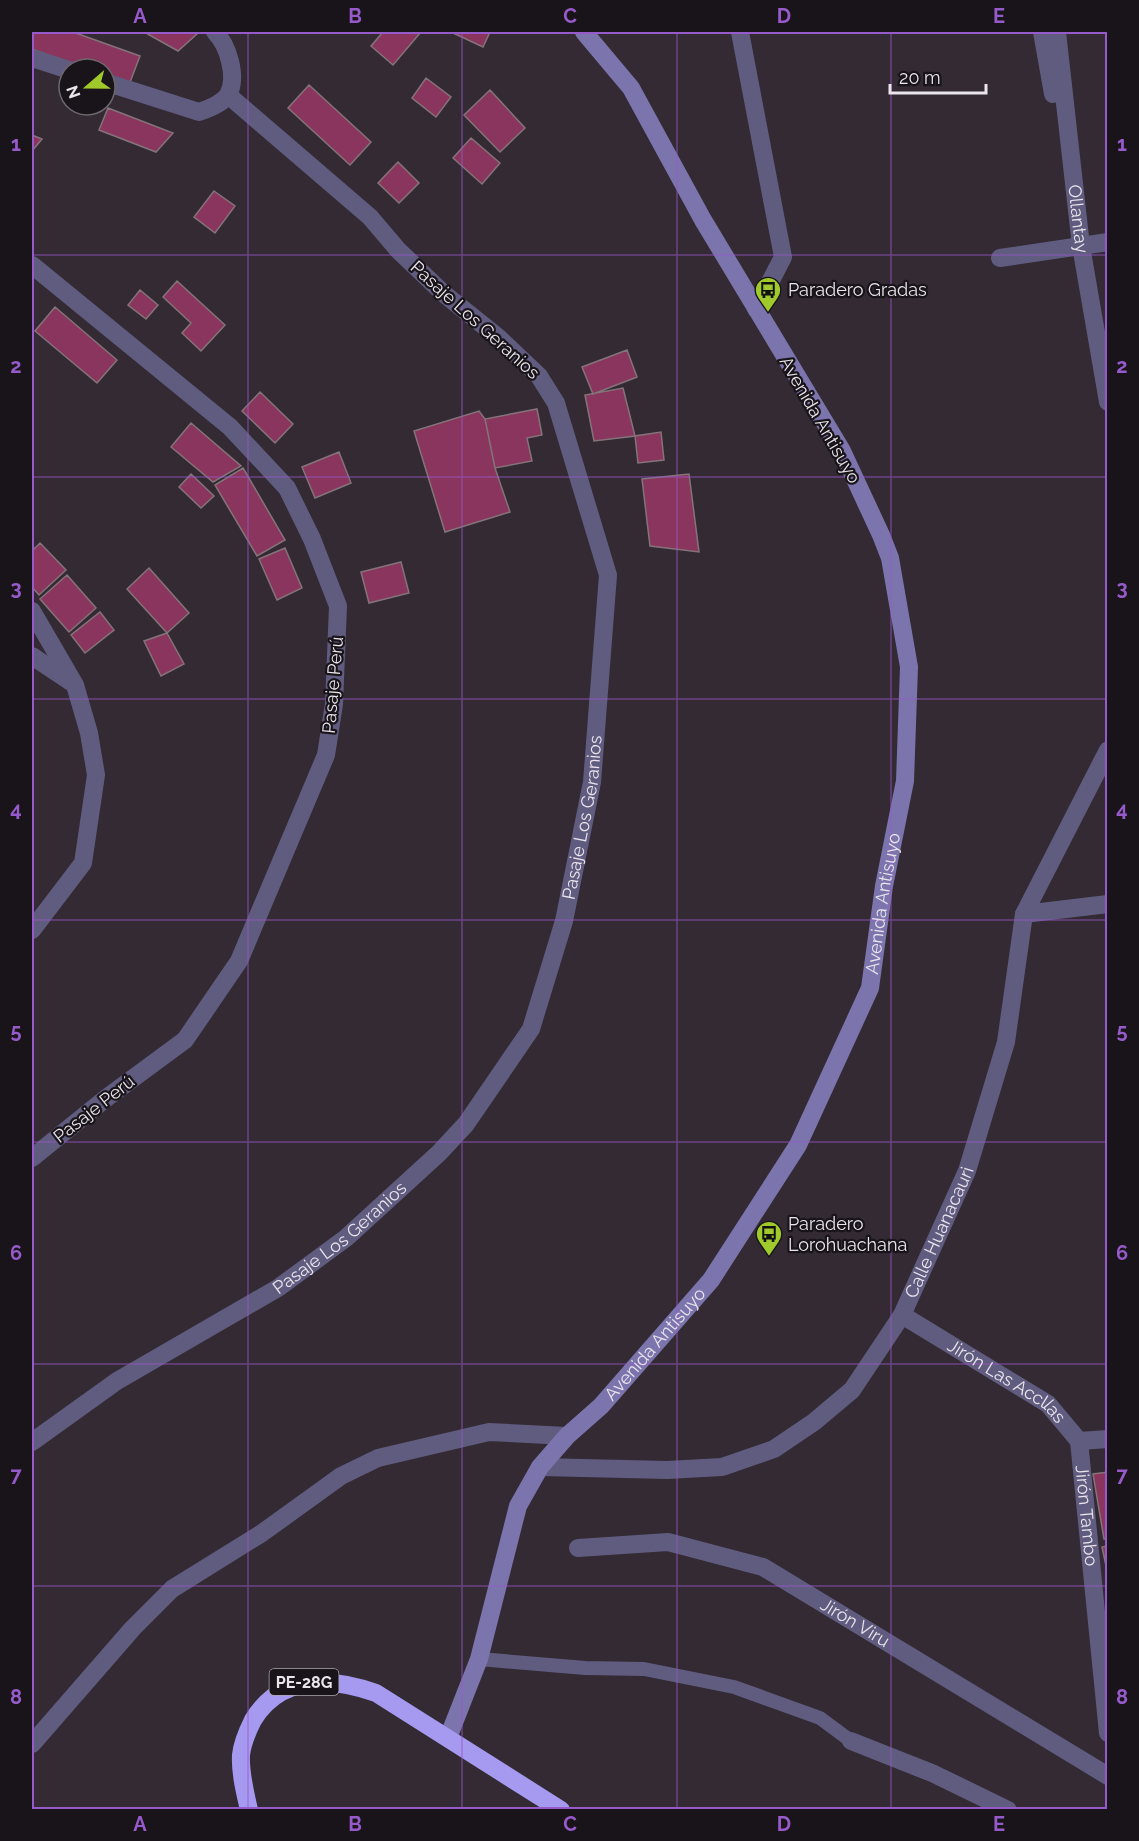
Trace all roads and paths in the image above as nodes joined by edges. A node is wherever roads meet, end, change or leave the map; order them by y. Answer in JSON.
{"nodes":[{"id":1,"x":215,"y":32,"type":"edge"},
{"id":2,"x":584,"y":32,"type":"edge"},
{"id":3,"x":740,"y":32,"type":"edge"},
{"id":4,"x":1042,"y":32,"type":"edge"},
{"id":5,"x":1058,"y":32,"type":"edge"},
{"id":6,"x":32,"y":58,"type":"edge"},
{"id":7,"x":57,"y":66,"type":"edge"},
{"id":8,"x":117,"y":86,"type":"edge"},
{"id":9,"x":228,"y":95,"type":"junction"},
{"id":10,"x":1107,"y":242,"type":"edge"},
{"id":11,"x":1081,"y":246,"type":"junction"},
{"id":12,"x":1000,"y":258,"type":"dead end"},
{"id":13,"x":32,"y":265,"type":"edge"},
{"id":14,"x":756,"y":309,"type":"junction"},
{"id":15,"x":1107,"y":402,"type":"edge"},
{"id":16,"x":32,"y":611,"type":"edge"},
{"id":17,"x":32,"y":656,"type":"edge"},
{"id":18,"x":75,"y":685,"type":"junction"},
{"id":19,"x":1107,"y":750,"type":"edge"},
{"id":20,"x":1107,"y":904,"type":"edge"},
{"id":21,"x":1024,"y":914,"type":"junction"},
{"id":22,"x":32,"y":930,"type":"edge"},
{"id":23,"x":32,"y":1158,"type":"edge"},
{"id":24,"x":902,"y":1316,"type":"junction"},
{"id":25,"x":567,"y":1436,"type":"junction"},
{"id":26,"x":1107,"y":1439,"type":"edge"},
{"id":27,"x":1079,"y":1441,"type":"junction"},
{"id":28,"x":32,"y":1442,"type":"edge"},
{"id":29,"x":540,"y":1467,"type":"junction"},
{"id":30,"x":578,"y":1548,"type":"dead end"},
{"id":31,"x":480,"y":1659,"type":"junction"},
{"id":32,"x":1107,"y":1733,"type":"edge"},
{"id":33,"x":448,"y":1738,"type":"junction"},
{"id":34,"x":851,"y":1741,"type":"joint"},
{"id":35,"x":32,"y":1744,"type":"edge"},
{"id":36,"x":1107,"y":1776,"type":"edge"},
{"id":37,"x":249,"y":1809,"type":"edge"},
{"id":38,"x":561,"y":1809,"type":"edge"},
{"id":39,"x":1008,"y":1809,"type":"edge"}],
"edges":[{"from":1,"to":9,"type":"street"},
{"from":2,"to":14,"type":"street","name":"Avenida Antisuyo"},
{"from":3,"to":14,"type":"street"},
{"from":4,"to":11,"type":"street"},
{"from":5,"to":11,"type":"street","name":"Ollantay"},
{"from":6,"to":7,"type":"street"},
{"from":8,"to":9,"type":"street"},
{"from":9,"to":28,"type":"street","name":"Pasaje Los Geranios"},
{"from":10,"to":11,"type":"street"},
{"from":11,"to":12,"type":"street"},
{"from":11,"to":15,"type":"street","name":"Ollantay"},
{"from":13,"to":23,"type":"street","name":"Pasaje Perú"},
{"from":14,"to":25,"type":"street","name":"Avenida Antisuyo"},
{"from":16,"to":18,"type":"street"},
{"from":17,"to":18,"type":"street"},
{"from":18,"to":22,"type":"street"},
{"from":19,"to":21,"type":"street","name":"Calle Huanacauri"},
{"from":20,"to":21,"type":"street"},
{"from":21,"to":24,"type":"street","name":"Calle Huanacauri"},
{"from":24,"to":27,"type":"street","name":"Jirón Las Accllas"},
{"from":24,"to":29,"type":"street","name":"Calle Huanacauri"},
{"from":25,"to":29,"type":"street","name":"Avenida Antisuyo"},
{"from":25,"to":35,"type":"street"},
{"from":26,"to":27,"type":"street","name":"Jirón Las Accllas"},
{"from":27,"to":32,"type":"street","name":"Jirón Tambo"},
{"from":29,"to":31,"type":"street","name":"Avenida Antisuyo"},
{"from":30,"to":36,"type":"street","name":"Jirón Viru"},
{"from":31,"to":33,"type":"street","name":"Avenida Antisuyo"},
{"from":31,"to":34,"type":"lane"},
{"from":33,"to":37,"type":"highway","number":"PE-28G"},
{"from":33,"to":38,"type":"highway","number":"PE-28G"},
{"from":34,"to":39,"type":"street"}]}
